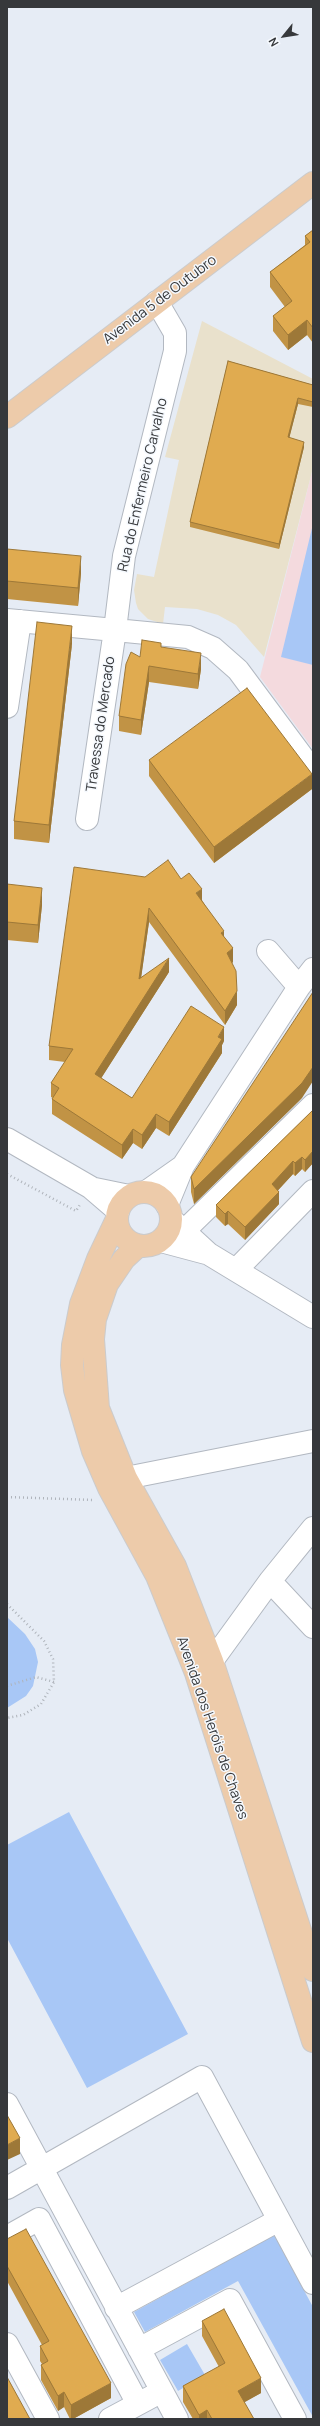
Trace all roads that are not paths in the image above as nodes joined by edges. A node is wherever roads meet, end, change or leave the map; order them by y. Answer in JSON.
{"nodes":[{"id":1,"x":313,"y":184,"type":"edge"},
{"id":2,"x":157,"y":302,"type":"junction"},
{"id":3,"x":7,"y":417,"type":"edge"},
{"id":4,"x":14,"y":620,"type":"edge"},
{"id":5,"x":115,"y":630,"type":"junction"},
{"id":6,"x":7,"y":706,"type":"edge"},
{"id":7,"x":313,"y":771,"type":"edge"},
{"id":8,"x":87,"y":819,"type":"dead end"},
{"id":9,"x":268,"y":950,"type":"dead end"},
{"id":10,"x":313,"y":969,"type":"edge"},
{"id":11,"x":299,"y":987,"type":"junction"},
{"id":12,"x":313,"y":1105,"type":"edge"},
{"id":13,"x":7,"y":1139,"type":"edge"},
{"id":14,"x":183,"y":1166,"type":"junction"},
{"id":15,"x":313,"y":1191,"type":"edge"},
{"id":16,"x":127,"y":1204,"type":"junction"},
{"id":17,"x":174,"y":1218,"type":"junction"},
{"id":18,"x":161,"y":1241,"type":"junction"},
{"id":19,"x":138,"y":1246,"type":"junction"},
{"id":20,"x":209,"y":1254,"type":"junction"},
{"id":21,"x":236,"y":1270,"type":"junction"},
{"id":22,"x":313,"y":1317,"type":"edge"},
{"id":23,"x":313,"y":1441,"type":"edge"},
{"id":24,"x":126,"y":1478,"type":"junction"},
{"id":25,"x":313,"y":1528,"type":"edge"},
{"id":26,"x":270,"y":1581,"type":"junction"},
{"id":27,"x":313,"y":1627,"type":"edge"},
{"id":28,"x":212,"y":1660,"type":"junction"},
{"id":29,"x":313,"y":1970,"type":"edge"},
{"id":30,"x":313,"y":2040,"type":"edge"},
{"id":31,"x":7,"y":2104,"type":"edge"},
{"id":32,"x":42,"y":2169,"type":"junction"},
{"id":33,"x":7,"y":2188,"type":"edge"},
{"id":34,"x":279,"y":2220,"type":"junction"},
{"id":35,"x":7,"y":2237,"type":"edge"},
{"id":36,"x":313,"y":2283,"type":"edge"},
{"id":37,"x":116,"y":2308,"type":"junction"},
{"id":38,"x":7,"y":2344,"type":"edge"},
{"id":39,"x":139,"y":2349,"type":"junction"},
{"id":40,"x":162,"y":2392,"type":"junction"},
{"id":41,"x":138,"y":2404,"type":"junction"},
{"id":42,"x":48,"y":2419,"type":"edge"},
{"id":43,"x":110,"y":2419,"type":"edge"},
{"id":44,"x":177,"y":2419,"type":"edge"},
{"id":45,"x":295,"y":2419,"type":"edge"}],
"edges":[{"from":1,"to":2,"type":"main road","name":"Avenida 5 de Outubro"},
{"from":2,"to":3,"type":"main road","name":"Avenida 5 de Outubro"},
{"from":2,"to":5,"type":"street","name":"Rua do Enfermeiro Carvalho"},
{"from":4,"to":5,"type":"street"},
{"from":4,"to":6,"type":"street"},
{"from":5,"to":7,"type":"street"},
{"from":5,"to":8,"type":"street","name":"Travessa do Mercado"},
{"from":9,"to":11,"type":"street"},
{"from":10,"to":11,"type":"street"},
{"from":11,"to":14,"type":"street"},
{"from":12,"to":17,"type":"street"},
{"from":13,"to":16,"type":"street"},
{"from":14,"to":16,"type":"street"},
{"from":14,"to":17,"type":"street"},
{"from":15,"to":21,"type":"street"},
{"from":16,"to":17,"type":"main road"},
{"from":16,"to":19,"type":"main road"},
{"from":16,"to":30,"type":"main road","name":"Avenida dos Heróis de Chaves"},
{"from":17,"to":18,"type":"main road"},
{"from":17,"to":20,"type":"street"},
{"from":18,"to":19,"type":"main road"},
{"from":18,"to":20,"type":"street"},
{"from":19,"to":24,"type":"main road","name":"Avenida dos Heróis de Chaves"},
{"from":20,"to":21,"type":"street"},
{"from":21,"to":22,"type":"street"},
{"from":23,"to":24,"type":"street"},
{"from":24,"to":28,"type":"main road","name":"Avenida dos Heróis de Chaves"},
{"from":25,"to":26,"type":"street"},
{"from":26,"to":27,"type":"street"},
{"from":26,"to":28,"type":"street"},
{"from":28,"to":29,"type":"main road","name":"Avenida dos Heróis de Chaves"},
{"from":31,"to":32,"type":"street"},
{"from":32,"to":33,"type":"street"},
{"from":32,"to":34,"type":"street"},
{"from":32,"to":37,"type":"street"},
{"from":34,"to":36,"type":"street"},
{"from":34,"to":37,"type":"street"},
{"from":35,"to":41,"type":"street"},
{"from":37,"to":39,"type":"street"},
{"from":38,"to":42,"type":"street"},
{"from":39,"to":40,"type":"street"},
{"from":39,"to":45,"type":"street"},
{"from":40,"to":41,"type":"street"},
{"from":40,"to":44,"type":"street"},
{"from":41,"to":43,"type":"street"}]}
